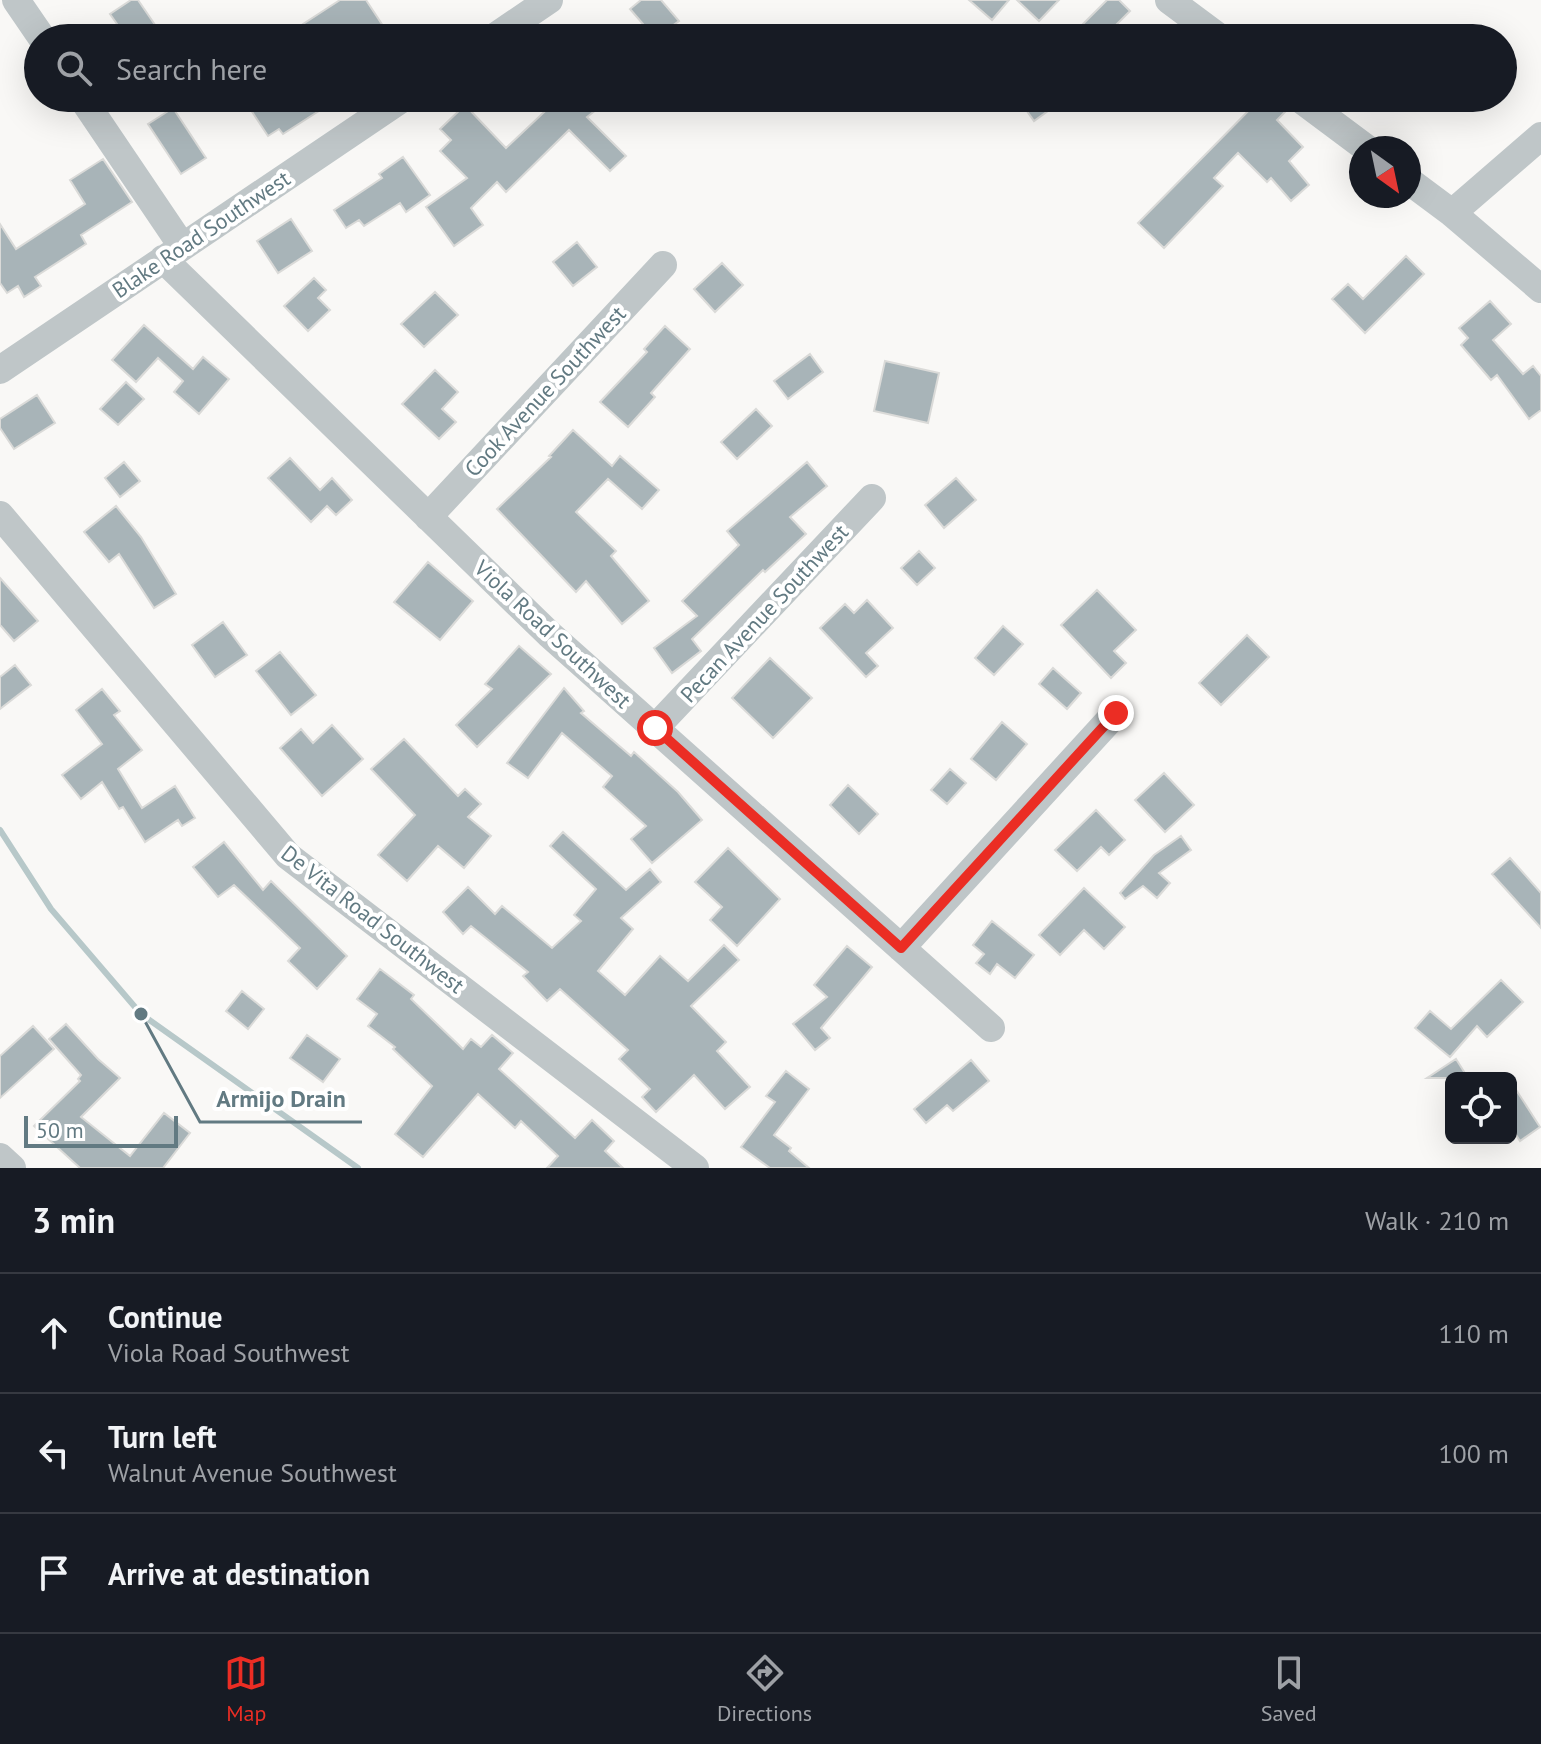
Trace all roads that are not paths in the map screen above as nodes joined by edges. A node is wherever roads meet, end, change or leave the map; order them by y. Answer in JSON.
{"nodes":[{"id":1,"x":16,"y":0,"type":"edge"},
{"id":2,"x":549,"y":0,"type":"edge"},
{"id":3,"x":1169,"y":0,"type":"edge"},
{"id":4,"x":32,"y":24,"type":"edge"},
{"id":5,"x":514,"y":24,"type":"edge"},
{"id":6,"x":1201,"y":24,"type":"edge"},
{"id":7,"x":90,"y":112,"type":"edge"},
{"id":8,"x":382,"y":112,"type":"edge"},
{"id":9,"x":1318,"y":112,"type":"edge"},
{"id":10,"x":1350,"y":136,"type":"edge"},
{"id":11,"x":1541,"y":136,"type":"edge"},
{"id":12,"x":1421,"y":190,"type":"edge"},
{"id":13,"x":1452,"y":213,"type":"junction"},
{"id":14,"x":173,"y":253,"type":"junction"},
{"id":15,"x":663,"y":265,"type":"dead end"},
{"id":16,"x":1541,"y":289,"type":"edge"},
{"id":17,"x":0,"y":370,"type":"edge"},
{"id":18,"x":872,"y":498,"type":"dead end"},
{"id":19,"x":0,"y":515,"type":"edge"},
{"id":20,"x":428,"y":517,"type":"junction"},
{"id":21,"x":1116,"y":713,"type":"dead end"},
{"id":22,"x":655,"y":728,"type":"junction"},
{"id":23,"x":901,"y":948,"type":"junction"},
{"id":24,"x":991,"y":1028,"type":"dead end"},
{"id":25,"x":0,"y":1157,"type":"edge"},
{"id":26,"x":12,"y":1168,"type":"edge"},
{"id":27,"x":695,"y":1168,"type":"edge"}],
"edges":[{"from":1,"to":4,"type":"street"},
{"from":2,"to":5,"type":"street"},
{"from":3,"to":6,"type":"street"},
{"from":7,"to":14,"type":"street","name":"Viola Road Southwest"},
{"from":8,"to":14,"type":"street","name":"Blake Road Southwest"},
{"from":9,"to":10,"type":"street"},
{"from":11,"to":13,"type":"street"},
{"from":12,"to":13,"type":"street"},
{"from":13,"to":16,"type":"street"},
{"from":14,"to":17,"type":"street","name":"Blake Road Southwest"},
{"from":14,"to":20,"type":"street","name":"Viola Road Southwest"},
{"from":15,"to":20,"type":"street","name":"Cook Avenue Southwest"},
{"from":18,"to":22,"type":"street","name":"Pecan Avenue Southwest"},
{"from":19,"to":27,"type":"street","name":"De Vita Road Southwest"},
{"from":20,"to":22,"type":"street","name":"Viola Road Southwest"},
{"from":21,"to":23,"type":"street"},
{"from":22,"to":23,"type":"street","name":"Viola Road Southwest"},
{"from":23,"to":24,"type":"street","name":"Viola Road Southwest"},
{"from":25,"to":26,"type":"street"}]}
